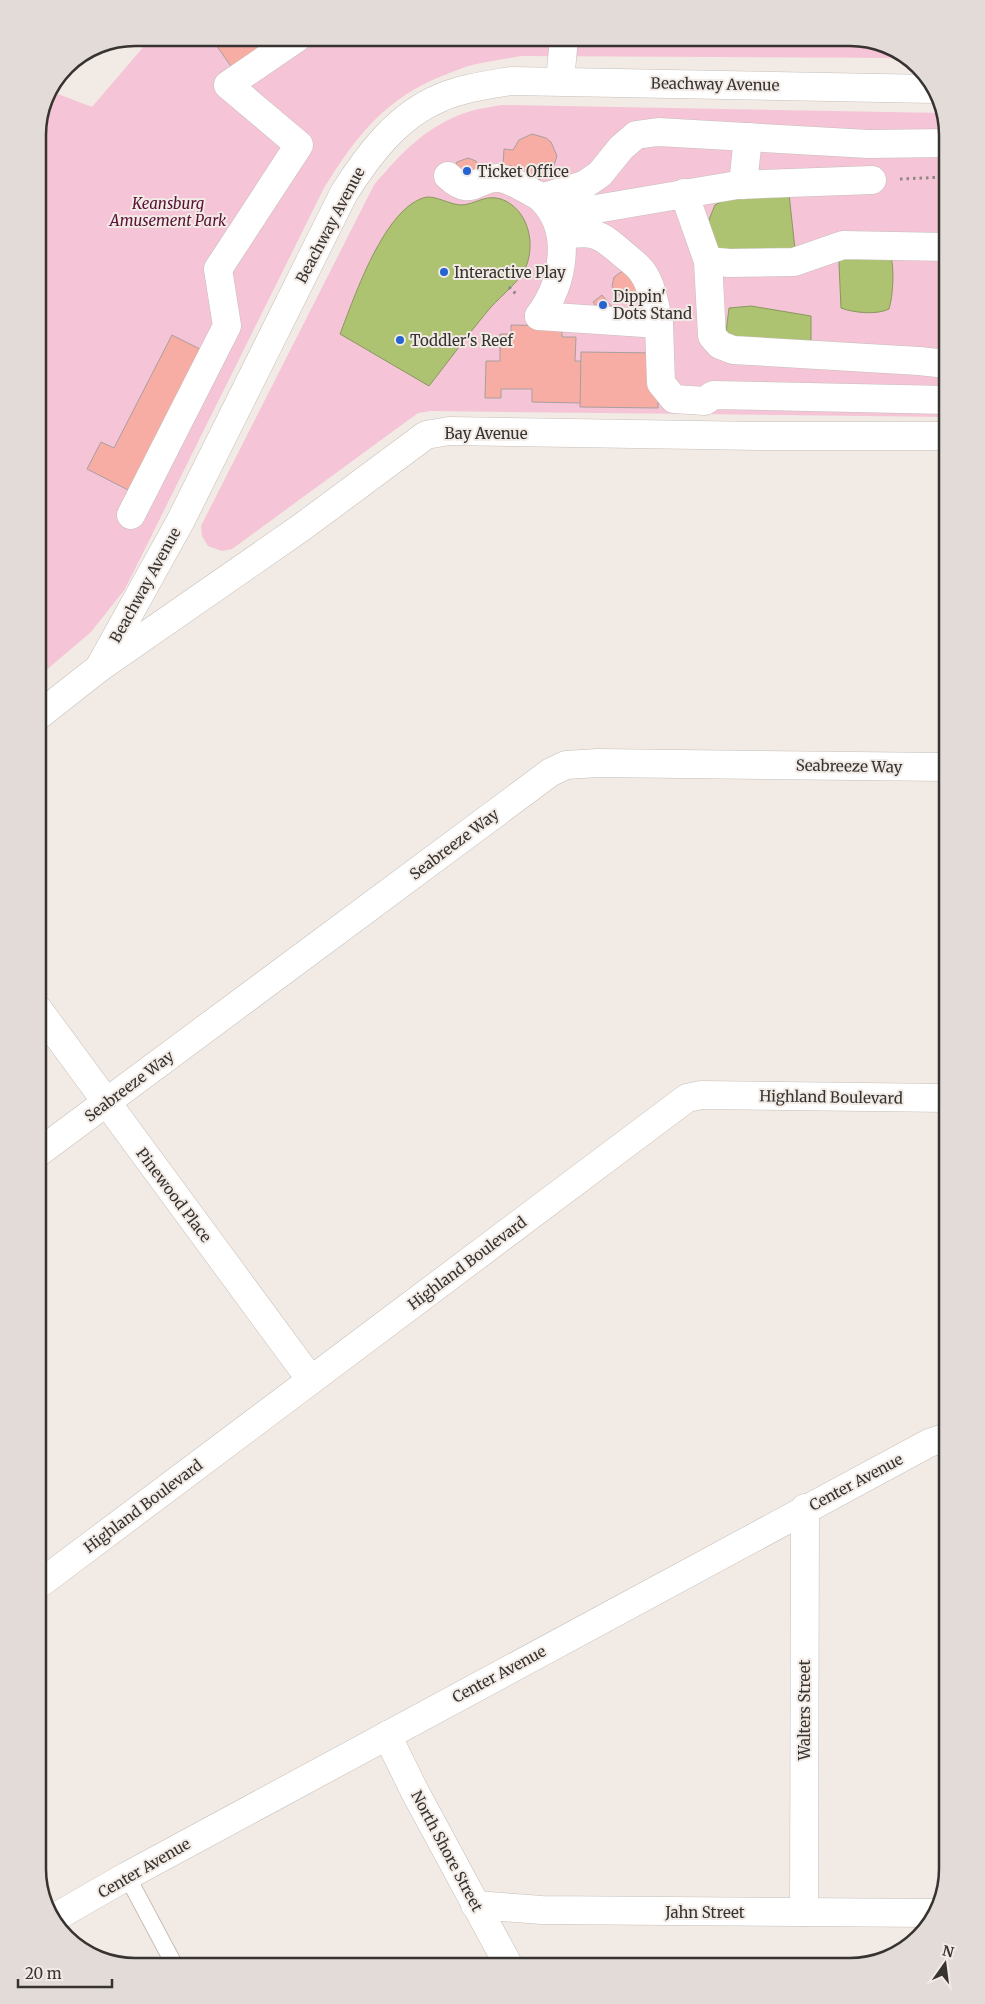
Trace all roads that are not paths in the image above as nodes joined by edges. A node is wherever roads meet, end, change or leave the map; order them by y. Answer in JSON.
{"nodes":[{"id":1,"x":284,"y":46,"type":"edge"},
{"id":2,"x":563,"y":46,"type":"edge"},
{"id":3,"x":560,"y":81,"type":"junction"},
{"id":4,"x":925,"y":89,"type":"edge"},
{"id":5,"x":748,"y":137,"type":"junction"},
{"id":6,"x":939,"y":143,"type":"edge"},
{"id":7,"x":448,"y":176,"type":"dead end"},
{"id":8,"x":872,"y":180,"type":"road end"},
{"id":9,"x":743,"y":186,"type":"junction"},
{"id":10,"x":674,"y":195,"type":"junction"},
{"id":11,"x":556,"y":216,"type":"junction"},
{"id":12,"x":939,"y":247,"type":"edge"},
{"id":13,"x":708,"y":261,"type":"junction"},
{"id":14,"x":659,"y":324,"type":"junction"},
{"id":15,"x":835,"y":355,"type":"junction"},
{"id":16,"x":939,"y":363,"type":"edge"},
{"id":17,"x":834,"y":397,"type":"junction"},
{"id":18,"x":939,"y":400,"type":"edge"},
{"id":19,"x":939,"y":436,"type":"edge"},
{"id":20,"x":131,"y":515,"type":"dead end"},
{"id":21,"x":99,"y":668,"type":"junction"},
{"id":22,"x":46,"y":710,"type":"edge"},
{"id":23,"x":939,"y":767,"type":"edge"},
{"id":24,"x":46,"y":1020,"type":"edge"},
{"id":25,"x":939,"y":1098,"type":"edge"},
{"id":26,"x":106,"y":1103,"type":"junction"},
{"id":27,"x":46,"y":1147,"type":"edge"},
{"id":28,"x":311,"y":1380,"type":"junction"},
{"id":29,"x":939,"y":1440,"type":"edge"},
{"id":30,"x":805,"y":1508,"type":"junction"},
{"id":31,"x":46,"y":1578,"type":"edge"},
{"id":32,"x":387,"y":1735,"type":"junction"},
{"id":33,"x":127,"y":1876,"type":"junction"},
{"id":34,"x":476,"y":1905,"type":"junction"},
{"id":35,"x":804,"y":1912,"type":"junction"},
{"id":36,"x":926,"y":1914,"type":"edge"},
{"id":37,"x":59,"y":1915,"type":"edge"},
{"id":38,"x":171,"y":1958,"type":"edge"},
{"id":39,"x":505,"y":1958,"type":"edge"}],
"edges":[{"from":1,"to":20,"type":"street"},
{"from":2,"to":3,"type":"street"},
{"from":3,"to":4,"type":"street","name":"Beachway Avenue"},
{"from":3,"to":21,"type":"street","name":"Beachway Avenue"},
{"from":5,"to":6,"type":"street"},
{"from":5,"to":9,"type":"street"},
{"from":5,"to":11,"type":"street"},
{"from":7,"to":11,"type":"street"},
{"from":8,"to":9,"type":"street"},
{"from":9,"to":10,"type":"street"},
{"from":10,"to":11,"type":"street"},
{"from":10,"to":13,"type":"street"},
{"from":11,"to":14,"type":"street"},
{"from":11,"to":14,"type":"street"},
{"from":12,"to":13,"type":"street"},
{"from":13,"to":15,"type":"street"},
{"from":14,"to":17,"type":"street"},
{"from":15,"to":16,"type":"street"},
{"from":15,"to":17,"type":"street"},
{"from":17,"to":18,"type":"street"},
{"from":19,"to":21,"type":"street","name":"Bay Avenue"},
{"from":21,"to":22,"type":"street","name":"Beachway Avenue"},
{"from":23,"to":26,"type":"street","name":"Seabreeze Way"},
{"from":24,"to":26,"type":"street","name":"Pinewood Place"},
{"from":25,"to":28,"type":"street","name":"Highland Boulevard"},
{"from":26,"to":27,"type":"street","name":"Seabreeze Way"},
{"from":26,"to":28,"type":"street","name":"Pinewood Place"},
{"from":28,"to":31,"type":"street","name":"Highland Boulevard"},
{"from":29,"to":30,"type":"street","name":"Center Avenue"},
{"from":30,"to":32,"type":"street","name":"Center Avenue"},
{"from":30,"to":35,"type":"street","name":"Walters Street"},
{"from":32,"to":33,"type":"street","name":"Center Avenue"},
{"from":32,"to":34,"type":"street","name":"North Shore Street"},
{"from":33,"to":37,"type":"street","name":"Center Avenue"},
{"from":33,"to":38,"type":"lane"},
{"from":34,"to":35,"type":"street","name":"Jahn Street"},
{"from":34,"to":39,"type":"street","name":"North Shore Street"},
{"from":35,"to":36,"type":"street","name":"Jahn Street"}]}
